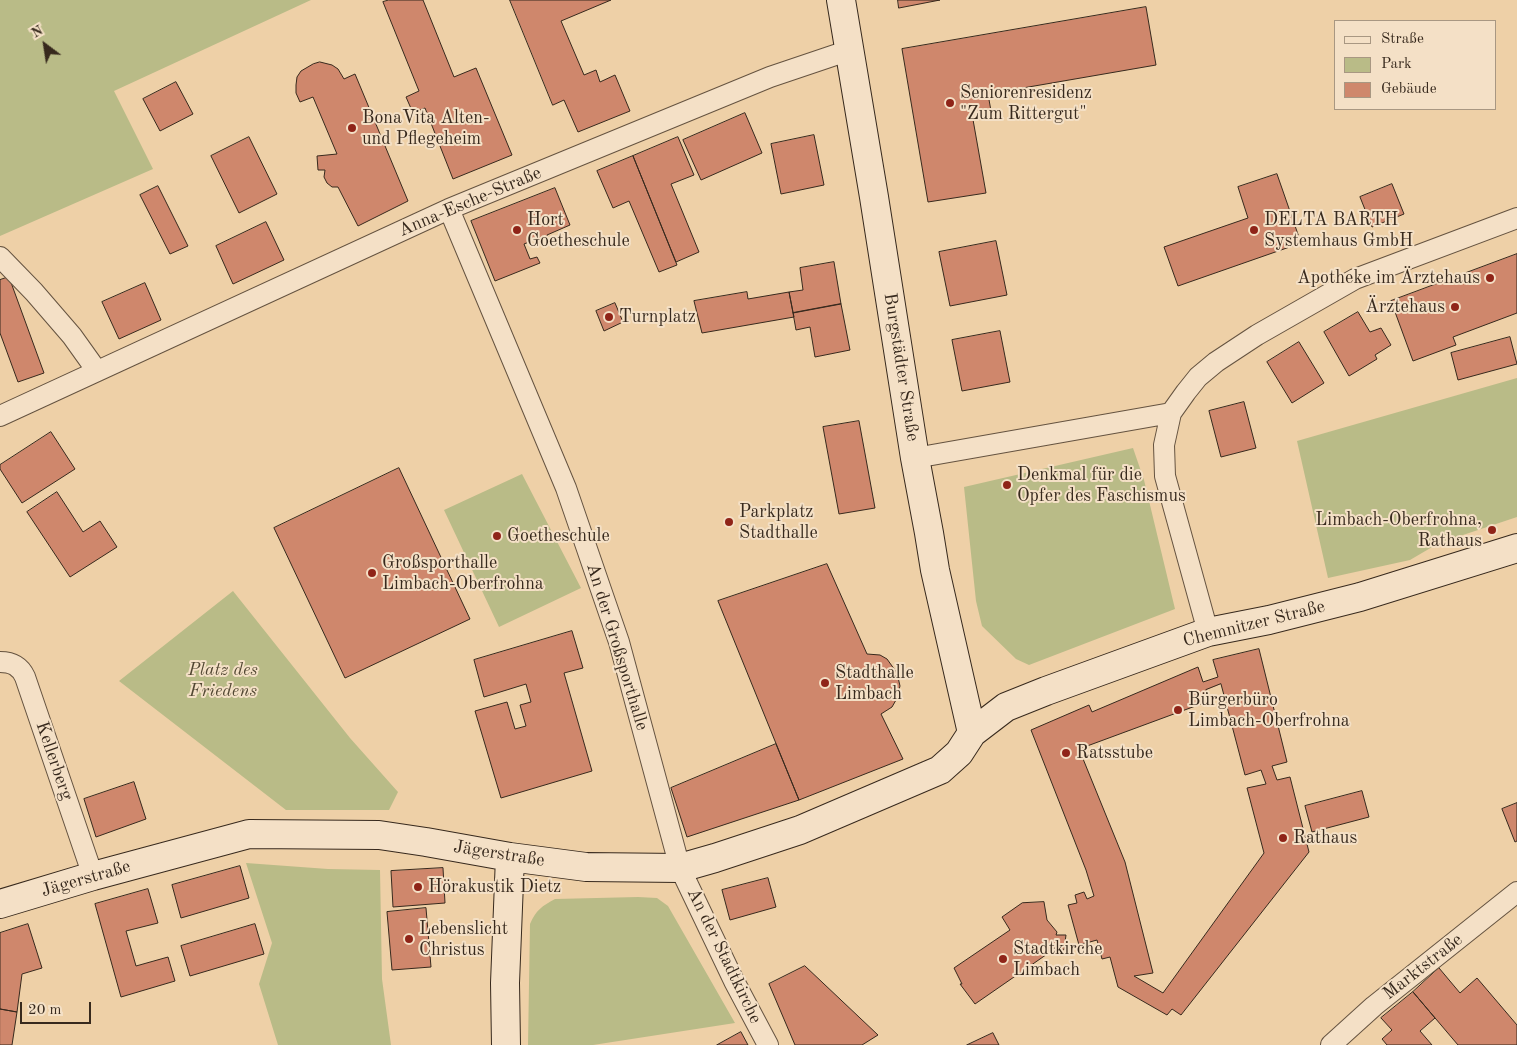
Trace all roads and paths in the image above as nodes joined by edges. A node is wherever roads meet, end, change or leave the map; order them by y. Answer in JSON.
{"nodes":[{"id":1,"x":841,"y":0,"type":"edge"},
{"id":2,"x":850,"y":50,"type":"junction"},
{"id":3,"x":449,"y":209,"type":"junction"},
{"id":4,"x":1517,"y":218,"type":"edge"},
{"id":5,"x":0,"y":258,"type":"edge"},
{"id":6,"x":97,"y":371,"type":"junction"},
{"id":7,"x":1171,"y":413,"type":"junction"},
{"id":8,"x":0,"y":416,"type":"edge"},
{"id":9,"x":915,"y":458,"type":"junction"},
{"id":10,"x":1517,"y":548,"type":"edge"},
{"id":11,"x":1208,"y":632,"type":"junction"},
{"id":12,"x":0,"y":662,"type":"edge"},
{"id":13,"x":972,"y":733,"type":"junction"},
{"id":14,"x":510,"y":857,"type":"junction"},
{"id":15,"x":680,"y":868,"type":"junction"},
{"id":16,"x":93,"y":876,"type":"junction"},
{"id":17,"x":1517,"y":892,"type":"edge"},
{"id":18,"x":0,"y":904,"type":"edge"},
{"id":19,"x":506,"y":1045,"type":"edge"},
{"id":20,"x":768,"y":1045,"type":"edge"},
{"id":21,"x":1331,"y":1045,"type":"edge"}],
"edges":[{"from":1,"to":2,"type":"main road","name":"Burgstädter Straße"},
{"from":2,"to":3,"type":"street","name":"Anna-Esche-Straße"},
{"from":2,"to":9,"type":"main road","name":"Burgstädter Straße"},
{"from":3,"to":6,"type":"street","name":"Anna-Esche-Straße"},
{"from":3,"to":15,"type":"street","name":"An der Großsporthalle"},
{"from":4,"to":7,"type":"street"},
{"from":5,"to":6,"type":"street"},
{"from":6,"to":8,"type":"street","name":"Anna-Esche-Straße"},
{"from":7,"to":9,"type":"street"},
{"from":7,"to":11,"type":"street"},
{"from":9,"to":13,"type":"main road","name":"Burgstädter Straße"},
{"from":10,"to":11,"type":"main road","name":"Chemnitzer Straße"},
{"from":11,"to":13,"type":"main road","name":"Chemnitzer Straße"},
{"from":12,"to":16,"type":"street","name":"Kellerberg"},
{"from":13,"to":15,"type":"main road","name":"Jägerstraße"},
{"from":14,"to":15,"type":"main road","name":"Jägerstraße"},
{"from":14,"to":16,"type":"main road","name":"Jägerstraße"},
{"from":14,"to":19,"type":"main road"},
{"from":15,"to":20,"type":"street","name":"An der Stadtkirche"},
{"from":16,"to":18,"type":"main road","name":"Jägerstraße"},
{"from":17,"to":21,"type":"street","name":"Marktstraße"}]}
